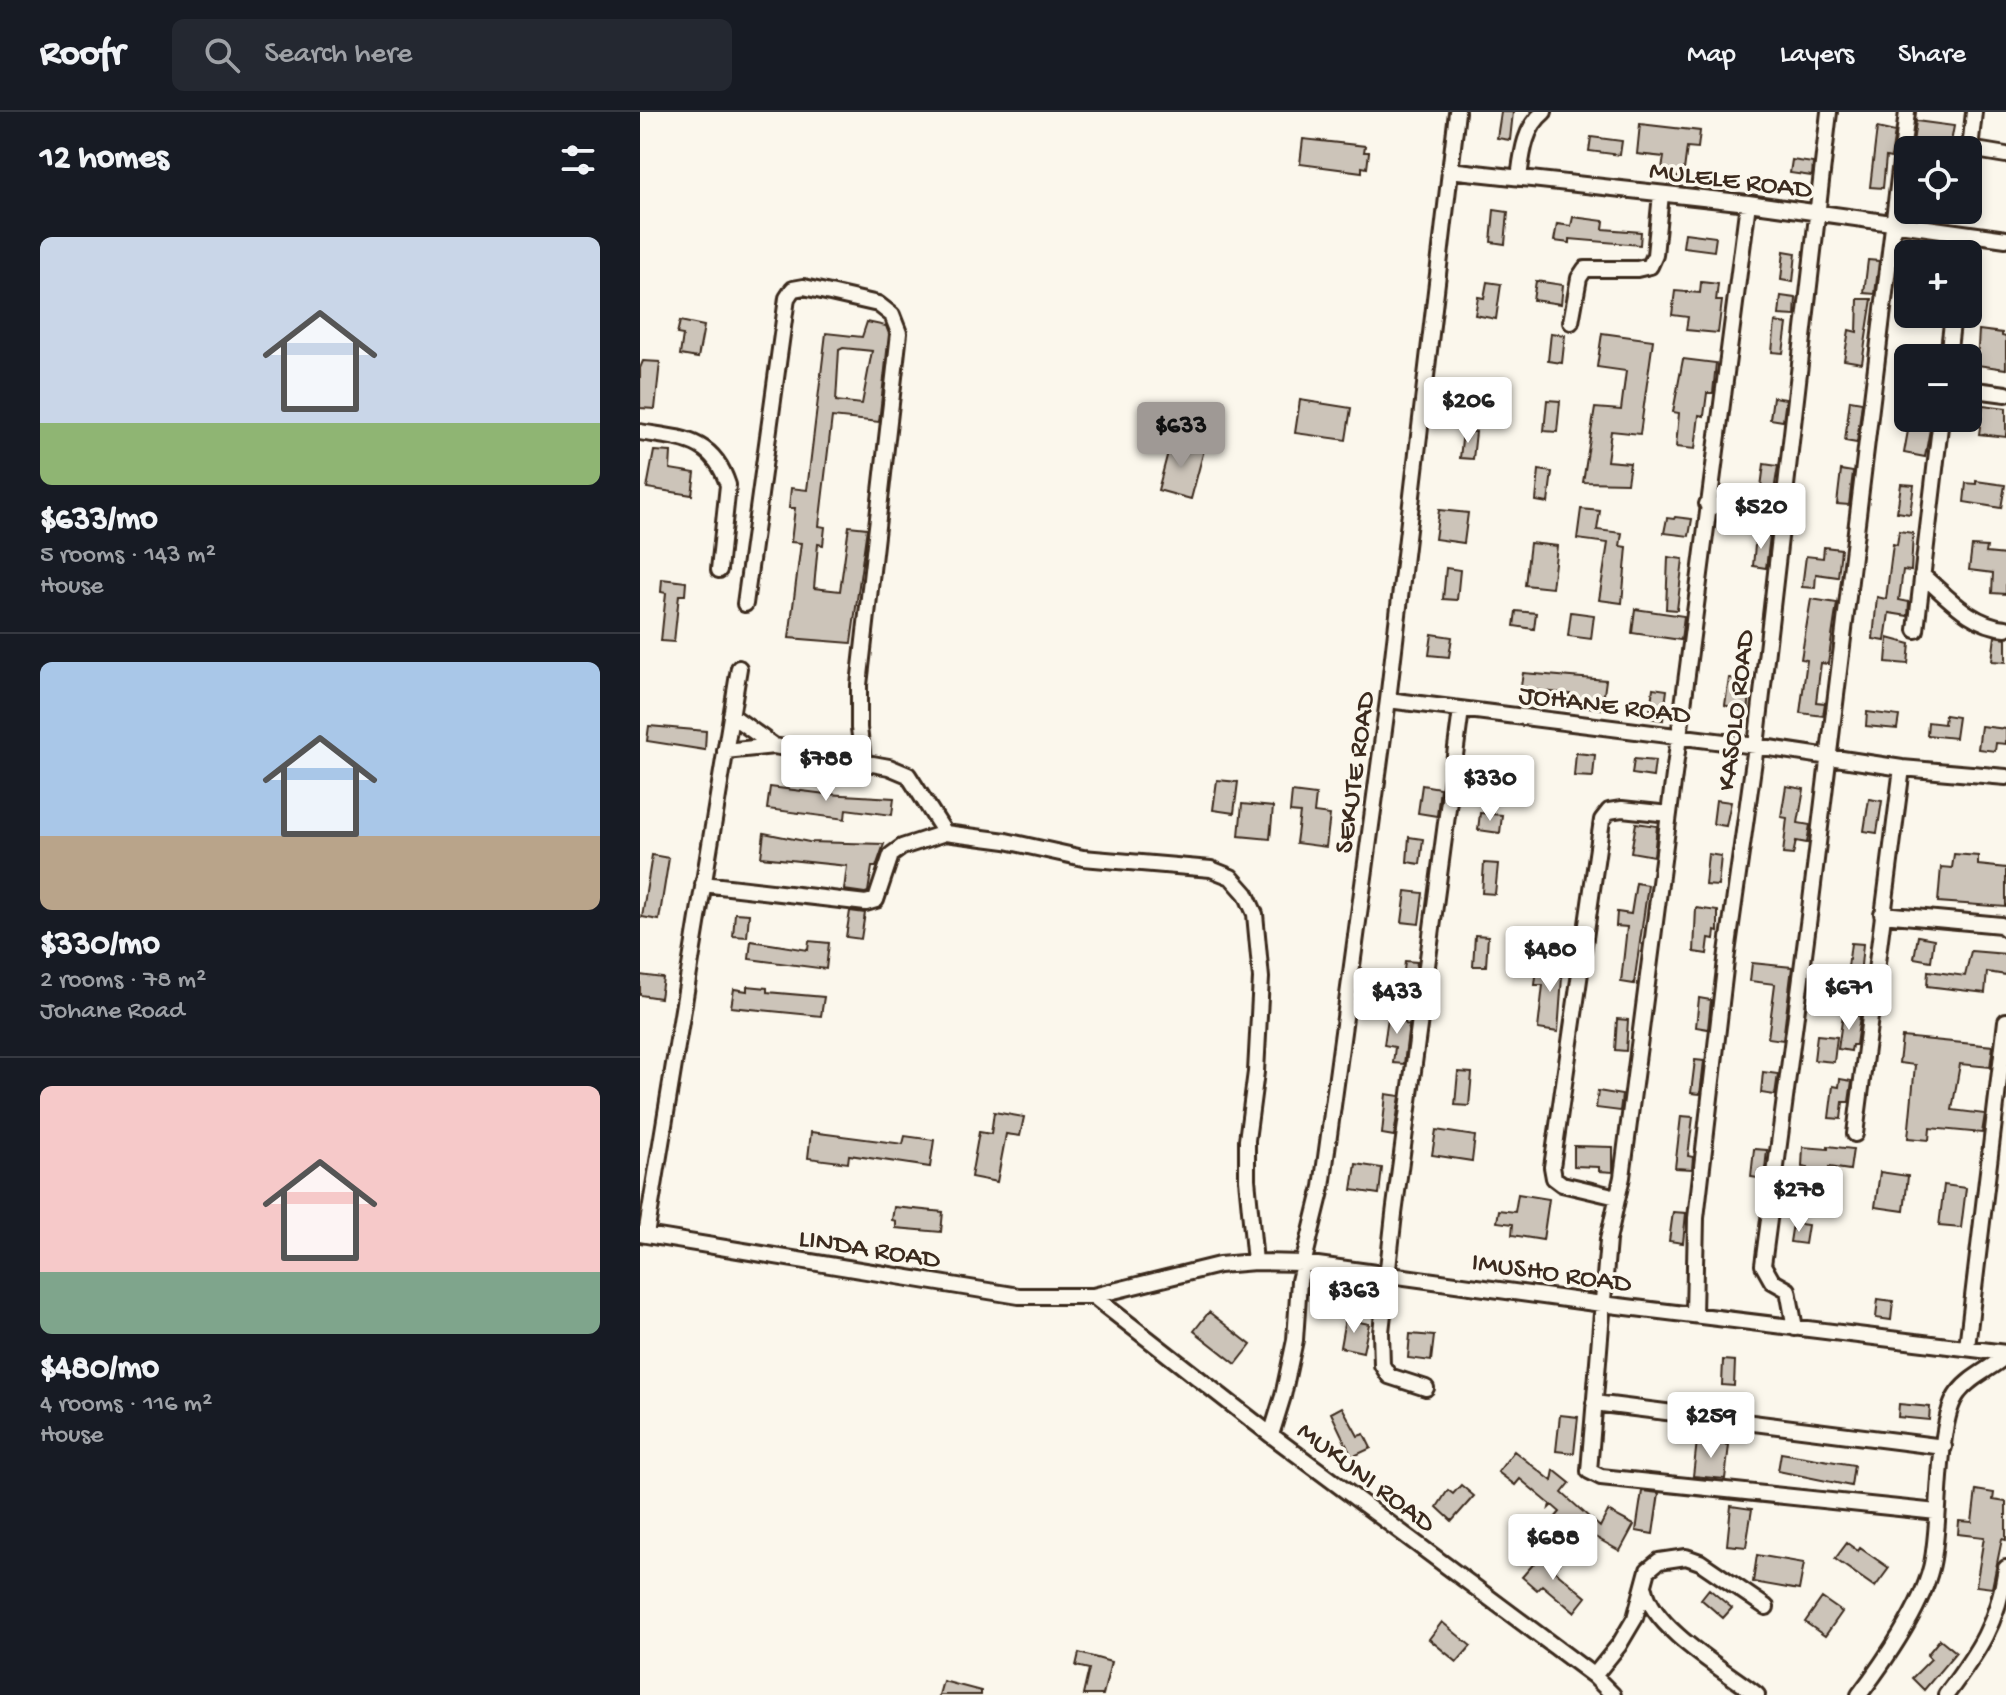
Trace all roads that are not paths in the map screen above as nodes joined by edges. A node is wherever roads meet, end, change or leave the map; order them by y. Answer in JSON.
{"nodes":[{"id":1,"x":1457,"y":112,"type":"edge"},
{"id":2,"x":1544,"y":112,"type":"edge"},
{"id":3,"x":1829,"y":112,"type":"edge"},
{"id":4,"x":1907,"y":112,"type":"edge"},
{"id":5,"x":1974,"y":112,"type":"edge"},
{"id":6,"x":1906,"y":136,"type":"edge"},
{"id":7,"x":1971,"y":136,"type":"edge"},
{"id":8,"x":1982,"y":152,"type":"edge"},
{"id":9,"x":2006,"y":155,"type":"edge"},
{"id":10,"x":1449,"y":170,"type":"junction"},
{"id":11,"x":1519,"y":178,"type":"junction"},
{"id":12,"x":1661,"y":194,"type":"junction"},
{"id":13,"x":1748,"y":203,"type":"junction"},
{"id":14,"x":1818,"y":213,"type":"junction"},
{"id":15,"x":1894,"y":216,"type":"edge"},
{"id":16,"x":1893,"y":222,"type":"junction"},
{"id":17,"x":1962,"y":234,"type":"junction"},
{"id":18,"x":2006,"y":239,"type":"edge"},
{"id":19,"x":1961,"y":240,"type":"edge"},
{"id":20,"x":1571,"y":322,"type":"dead end"},
{"id":21,"x":1982,"y":391,"type":"edge"},
{"id":22,"x":2006,"y":394,"type":"edge"},
{"id":23,"x":640,"y":432,"type":"edge"},
{"id":24,"x":1939,"y":432,"type":"edge"},
{"id":25,"x":1707,"y":504,"type":"junction"},
{"id":26,"x":1782,"y":516,"type":"junction"},
{"id":27,"x":719,"y":570,"type":"dead end"},
{"id":28,"x":1922,"y":575,"type":"junction"},
{"id":29,"x":745,"y":604,"type":"dead end"},
{"id":30,"x":2006,"y":628,"type":"edge"},
{"id":31,"x":1916,"y":630,"type":"dead end"},
{"id":32,"x":739,"y":668,"type":"dead end"},
{"id":33,"x":1388,"y":700,"type":"junction"},
{"id":34,"x":1461,"y":710,"type":"junction"},
{"id":35,"x":731,"y":715,"type":"junction"},
{"id":36,"x":1678,"y":737,"type":"junction"},
{"id":37,"x":774,"y":746,"type":"junction"},
{"id":38,"x":1756,"y":746,"type":"junction"},
{"id":39,"x":725,"y":751,"type":"junction"},
{"id":40,"x":1827,"y":758,"type":"junction"},
{"id":41,"x":863,"y":760,"type":"junction"},
{"id":42,"x":1902,"y":768,"type":"junction"},
{"id":43,"x":2006,"y":777,"type":"edge"},
{"id":44,"x":1669,"y":814,"type":"junction"},
{"id":45,"x":945,"y":833,"type":"junction"},
{"id":46,"x":703,"y":884,"type":"junction"},
{"id":47,"x":1882,"y":914,"type":"junction"},
{"id":48,"x":2006,"y":929,"type":"edge"},
{"id":49,"x":2006,"y":1021,"type":"edge"},
{"id":50,"x":1855,"y":1134,"type":"dead end"},
{"id":51,"x":1617,"y":1197,"type":"junction"},
{"id":52,"x":643,"y":1234,"type":"edge"},
{"id":53,"x":1255,"y":1262,"type":"junction"},
{"id":54,"x":1303,"y":1263,"type":"junction"},
{"id":55,"x":1388,"y":1273,"type":"junction"},
{"id":56,"x":1093,"y":1296,"type":"junction"},
{"id":57,"x":1602,"y":1304,"type":"junction"},
{"id":58,"x":1694,"y":1315,"type":"junction"},
{"id":59,"x":1795,"y":1328,"type":"junction"},
{"id":60,"x":1967,"y":1347,"type":"junction"},
{"id":61,"x":2006,"y":1354,"type":"edge"},
{"id":62,"x":1426,"y":1388,"type":"dead end"},
{"id":63,"x":1594,"y":1403,"type":"junction"},
{"id":64,"x":1271,"y":1435,"type":"junction"},
{"id":65,"x":1944,"y":1447,"type":"junction"},
{"id":66,"x":1937,"y":1512,"type":"junction"},
{"id":67,"x":2006,"y":1568,"type":"edge"},
{"id":68,"x":1645,"y":1588,"type":"junction"},
{"id":69,"x":1766,"y":1607,"type":"dead end"},
{"id":70,"x":1594,"y":1676,"type":"junction"},
{"id":71,"x":1613,"y":1695,"type":"edge"},
{"id":72,"x":1757,"y":1695,"type":"edge"},
{"id":73,"x":1859,"y":1695,"type":"edge"},
{"id":74,"x":1946,"y":1695,"type":"edge"}],
"edges":[{"from":1,"to":10,"type":"street","name":"SEKUTE ROAD"},
{"from":2,"to":11,"type":"street"},
{"from":3,"to":14,"type":"street","name":"KASOLO ROAD"},
{"from":4,"to":6,"type":"street"},
{"from":5,"to":7,"type":"street"},
{"from":8,"to":9,"type":"street"},
{"from":10,"to":11,"type":"street","name":"MULELE ROAD"},
{"from":10,"to":33,"type":"street","name":"SEKUTE ROAD"},
{"from":11,"to":12,"type":"street","name":"MULELE ROAD"},
{"from":12,"to":13,"type":"street","name":"MULELE ROAD"},
{"from":12,"to":20,"type":"street"},
{"from":13,"to":14,"type":"street","name":"MULELE ROAD"},
{"from":13,"to":25,"type":"street"},
{"from":14,"to":16,"type":"street","name":"MULELE ROAD"},
{"from":14,"to":26,"type":"street","name":"KASOLO ROAD"},
{"from":15,"to":16,"type":"street"},
{"from":16,"to":17,"type":"street","name":"MULELE ROAD"},
{"from":16,"to":40,"type":"street"},
{"from":17,"to":18,"type":"street","name":"MULELE ROAD"},
{"from":17,"to":19,"type":"street"},
{"from":21,"to":22,"type":"street"},
{"from":23,"to":27,"type":"street"},
{"from":24,"to":28,"type":"street"},
{"from":25,"to":26,"type":"street"},
{"from":25,"to":36,"type":"street"},
{"from":26,"to":38,"type":"street","name":"KASOLO ROAD"},
{"from":28,"to":30,"type":"street"},
{"from":28,"to":31,"type":"street"},
{"from":29,"to":41,"type":"street"},
{"from":32,"to":35,"type":"street"},
{"from":33,"to":34,"type":"street","name":"JOHANE ROAD"},
{"from":33,"to":54,"type":"street","name":"SEKUTE ROAD"},
{"from":34,"to":36,"type":"street","name":"JOHANE ROAD"},
{"from":34,"to":55,"type":"street"},
{"from":35,"to":37,"type":"street"},
{"from":35,"to":39,"type":"street"},
{"from":36,"to":38,"type":"street","name":"JOHANE ROAD"},
{"from":36,"to":44,"type":"street"},
{"from":37,"to":39,"type":"street"},
{"from":37,"to":41,"type":"street"},
{"from":38,"to":40,"type":"street","name":"JOHANE ROAD"},
{"from":38,"to":58,"type":"street","name":"KASOLO ROAD"},
{"from":39,"to":46,"type":"street"},
{"from":40,"to":42,"type":"street","name":"JOHANE ROAD"},
{"from":40,"to":59,"type":"street"},
{"from":41,"to":45,"type":"street"},
{"from":42,"to":43,"type":"street","name":"JOHANE ROAD"},
{"from":42,"to":47,"type":"street"},
{"from":44,"to":51,"type":"street"},
{"from":44,"to":51,"type":"street"},
{"from":45,"to":46,"type":"street"},
{"from":45,"to":53,"type":"street"},
{"from":46,"to":52,"type":"street"},
{"from":47,"to":48,"type":"street"},
{"from":47,"to":50,"type":"street"},
{"from":49,"to":60,"type":"street"},
{"from":51,"to":57,"type":"street"},
{"from":52,"to":56,"type":"street","name":"LINDA ROAD"},
{"from":53,"to":54,"type":"street","name":"IMUSHO ROAD"},
{"from":53,"to":56,"type":"street","name":"IMUSHO ROAD"},
{"from":54,"to":55,"type":"street","name":"IMUSHO ROAD"},
{"from":54,"to":64,"type":"street","name":"SEKUTE ROAD"},
{"from":55,"to":57,"type":"street","name":"IMUSHO ROAD"},
{"from":55,"to":62,"type":"street"},
{"from":56,"to":64,"type":"street","name":"MUKUNI ROAD"},
{"from":57,"to":58,"type":"street","name":"IMUSHO ROAD"},
{"from":57,"to":63,"type":"street"},
{"from":58,"to":59,"type":"street","name":"IMUSHO ROAD"},
{"from":59,"to":60,"type":"street","name":"IMUSHO ROAD"},
{"from":60,"to":61,"type":"street","name":"IMUSHO ROAD"},
{"from":61,"to":65,"type":"street"},
{"from":63,"to":65,"type":"street"},
{"from":63,"to":66,"type":"street"},
{"from":64,"to":70,"type":"street","name":"MUKUNI ROAD"},
{"from":65,"to":66,"type":"street"},
{"from":66,"to":73,"type":"street"},
{"from":67,"to":74,"type":"street"},
{"from":68,"to":69,"type":"street"},
{"from":68,"to":70,"type":"street"},
{"from":68,"to":72,"type":"street"},
{"from":70,"to":71,"type":"street","name":"MUKUNI ROAD"}]}
